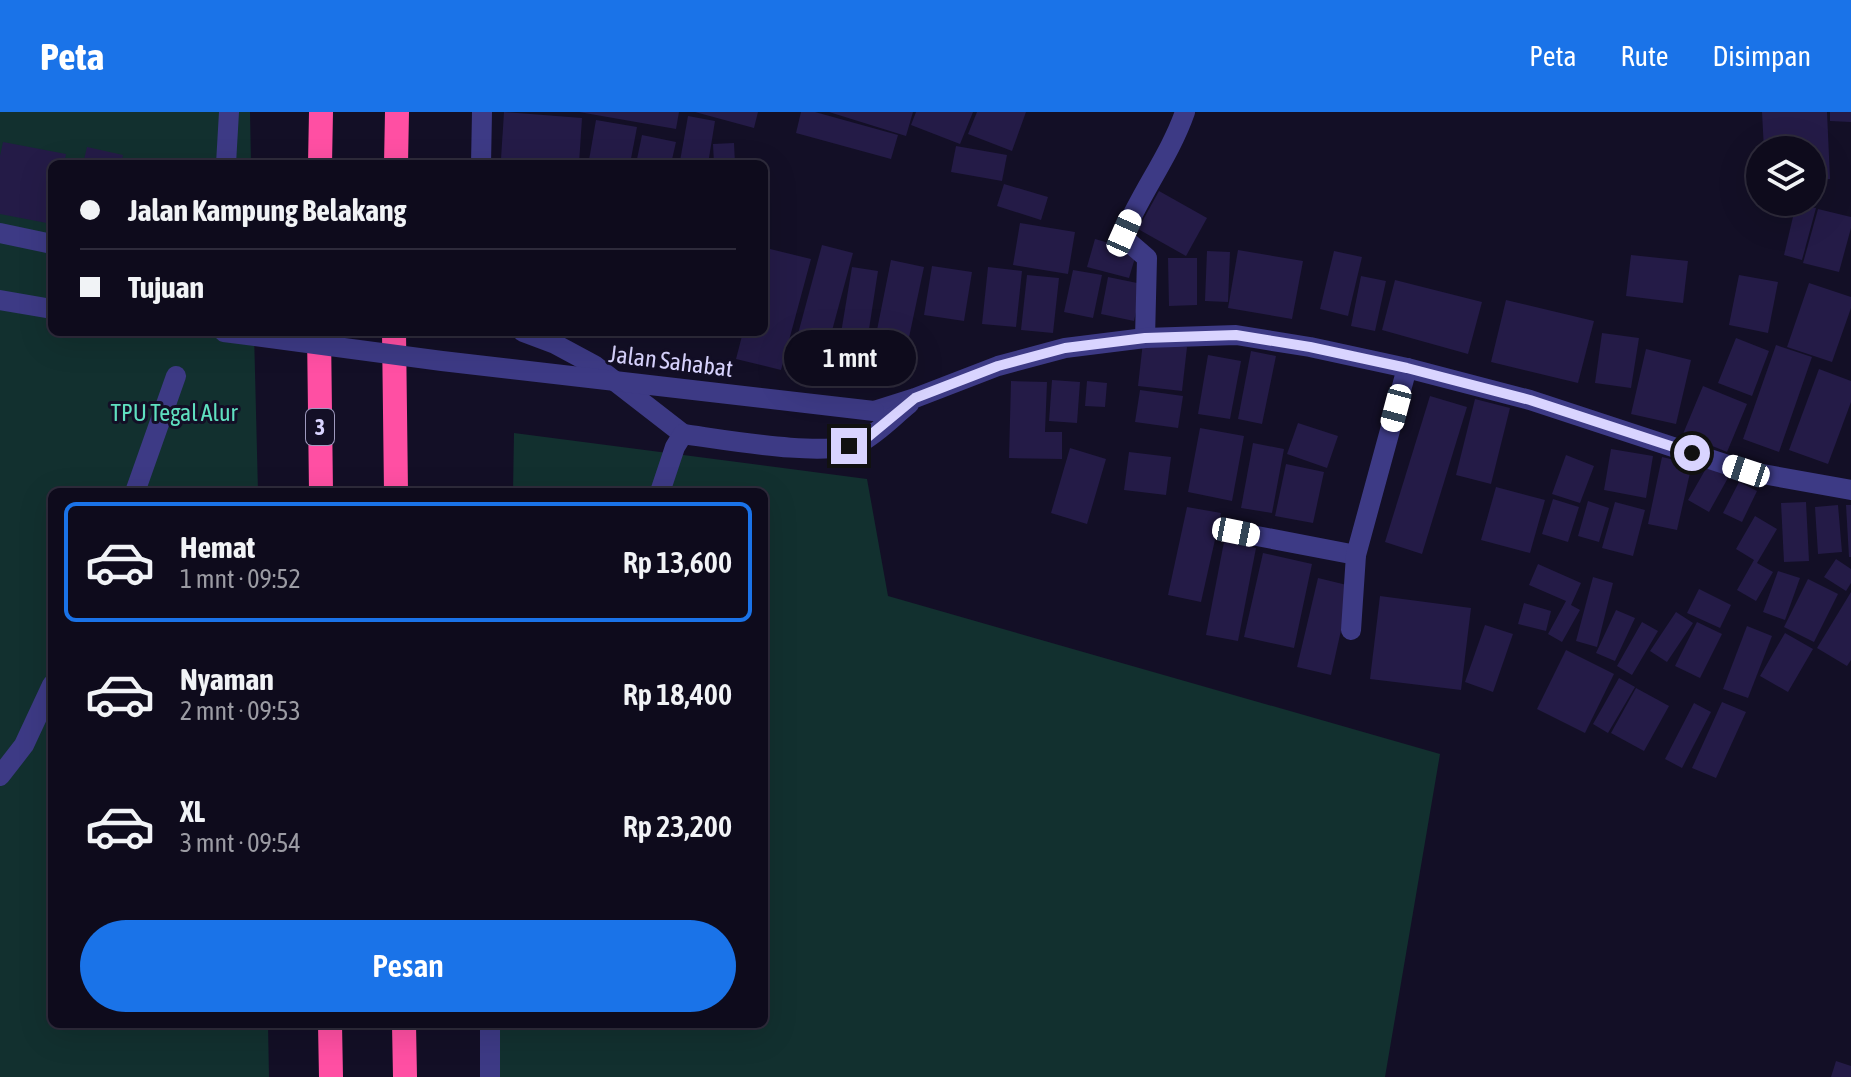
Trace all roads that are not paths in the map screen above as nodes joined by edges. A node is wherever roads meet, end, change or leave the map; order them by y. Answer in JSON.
{"nodes":[{"id":1,"x":229,"y":112,"type":"edge"},
{"id":2,"x":321,"y":112,"type":"edge"},
{"id":3,"x":397,"y":112,"type":"edge"},
{"id":4,"x":482,"y":112,"type":"edge"},
{"id":5,"x":1185,"y":112,"type":"edge"},
{"id":6,"x":226,"y":160,"type":"edge"},
{"id":7,"x":320,"y":160,"type":"edge"},
{"id":8,"x":396,"y":160,"type":"edge"},
{"id":9,"x":481,"y":160,"type":"edge"},
{"id":10,"x":0,"y":233,"type":"edge"},
{"id":11,"x":48,"y":243,"type":"edge"},
{"id":12,"x":0,"y":300,"type":"edge"},
{"id":13,"x":48,"y":308,"type":"edge"},
{"id":14,"x":254,"y":336,"type":"edge"},
{"id":15,"x":319,"y":336,"type":"edge"},
{"id":16,"x":394,"y":336,"type":"edge"},
{"id":17,"x":534,"y":336,"type":"edge"},
{"id":18,"x":1145,"y":338,"type":"junction"},
{"id":19,"x":1407,"y":368,"type":"junction"},
{"id":20,"x":176,"y":376,"type":"dead end"},
{"id":21,"x":915,"y":398,"type":"junction"},
{"id":22,"x":683,"y":434,"type":"junction"},
{"id":23,"x":136,"y":488,"type":"edge"},
{"id":24,"x":321,"y":488,"type":"edge"},
{"id":25,"x":396,"y":488,"type":"edge"},
{"id":26,"x":661,"y":488,"type":"edge"},
{"id":27,"x":1851,"y":490,"type":"edge"},
{"id":28,"x":1236,"y":532,"type":"dead end"},
{"id":29,"x":1356,"y":555,"type":"junction"},
{"id":30,"x":1351,"y":630,"type":"dead end"},
{"id":31,"x":48,"y":694,"type":"edge"},
{"id":32,"x":0,"y":776,"type":"edge"},
{"id":33,"x":330,"y":1028,"type":"edge"},
{"id":34,"x":404,"y":1028,"type":"edge"},
{"id":35,"x":490,"y":1028,"type":"edge"},
{"id":36,"x":331,"y":1077,"type":"edge"},
{"id":37,"x":405,"y":1077,"type":"edge"},
{"id":38,"x":490,"y":1077,"type":"edge"}],
"edges":[{"from":1,"to":6,"type":"street"},
{"from":2,"to":7,"type":"highway"},
{"from":3,"to":8,"type":"highway"},
{"from":4,"to":9,"type":"street"},
{"from":5,"to":18,"type":"street"},
{"from":10,"to":11,"type":"street"},
{"from":12,"to":13,"type":"street"},
{"from":14,"to":21,"type":"street","name":"Jalan Sahabat","bridge":true},
{"from":15,"to":24,"type":"highway","number":"3"},
{"from":16,"to":25,"type":"highway"},
{"from":17,"to":22,"type":"street"},
{"from":18,"to":19,"type":"street"},
{"from":18,"to":21,"type":"street"},
{"from":19,"to":27,"type":"street"},
{"from":19,"to":29,"type":"street"},
{"from":20,"to":23,"type":"street"},
{"from":21,"to":22,"type":"street"},
{"from":22,"to":26,"type":"street"},
{"from":28,"to":29,"type":"street"},
{"from":29,"to":30,"type":"street"},
{"from":31,"to":32,"type":"street"},
{"from":33,"to":36,"type":"highway"},
{"from":34,"to":37,"type":"highway"},
{"from":35,"to":38,"type":"street"}]}
